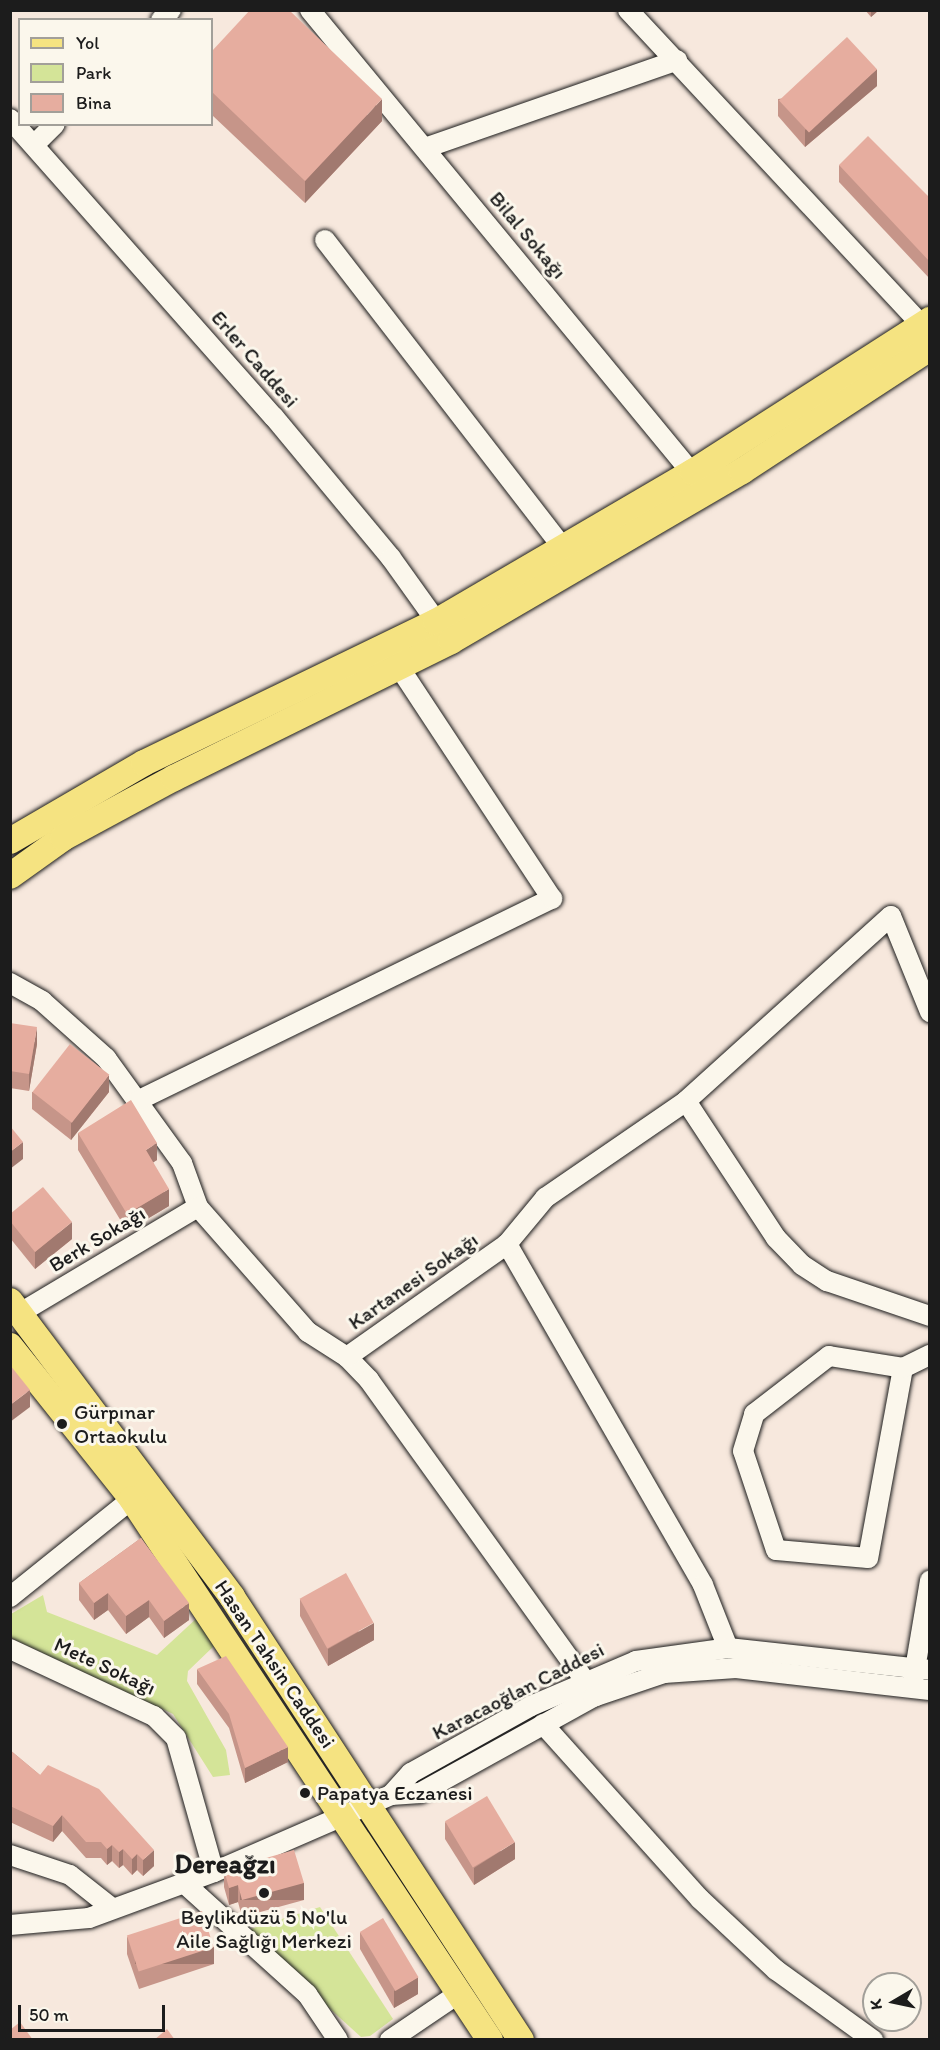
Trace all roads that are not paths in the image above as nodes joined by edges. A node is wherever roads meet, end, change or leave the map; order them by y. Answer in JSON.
{"nodes":[{"id":1,"x":310,"y":10,"type":"edge"},
{"id":2,"x":628,"y":10,"type":"edge"},
{"id":3,"x":677,"y":60,"type":"junction"},
{"id":4,"x":18,"y":126,"type":"edge"},
{"id":5,"x":53,"y":126,"type":"edge"},
{"id":6,"x":37,"y":142,"type":"junction"},
{"id":7,"x":424,"y":148,"type":"junction"},
{"id":8,"x":325,"y":240,"type":"dead end"},
{"id":9,"x":927,"y":332,"type":"edge"},
{"id":10,"x":700,"y":482,"type":"junction"},
{"id":11,"x":563,"y":548,"type":"junction"},
{"id":12,"x":443,"y":632,"type":"junction"},
{"id":13,"x":399,"y":667,"type":"junction"},
{"id":14,"x":10,"y":841,"type":"edge"},
{"id":15,"x":10,"y":876,"type":"edge"},
{"id":16,"x":10,"y":983,"type":"edge"},
{"id":17,"x":930,"y":1012,"type":"edge"},
{"id":18,"x":137,"y":1101,"type":"junction"},
{"id":19,"x":686,"y":1101,"type":"junction"},
{"id":20,"x":198,"y":1207,"type":"junction"},
{"id":21,"x":507,"y":1244,"type":"junction"},
{"id":22,"x":15,"y":1307,"type":"edge"},
{"id":23,"x":930,"y":1316,"type":"edge"},
{"id":24,"x":10,"y":1346,"type":"edge"},
{"id":25,"x":930,"y":1354,"type":"edge"},
{"id":26,"x":347,"y":1357,"type":"junction"},
{"id":27,"x":903,"y":1368,"type":"junction"},
{"id":28,"x":132,"y":1499,"type":"junction"},
{"id":29,"x":930,"y":1580,"type":"edge"},
{"id":30,"x":10,"y":1597,"type":"edge"},
{"id":31,"x":728,"y":1648,"type":"junction"},
{"id":32,"x":10,"y":1649,"type":"edge"},
{"id":33,"x":922,"y":1669,"type":"edge"},
{"id":34,"x":585,"y":1679,"type":"junction"},
{"id":35,"x":921,"y":1689,"type":"edge"},
{"id":36,"x":596,"y":1696,"type":"junction"},
{"id":37,"x":543,"y":1724,"type":"junction"},
{"id":38,"x":380,"y":1801,"type":"junction"},
{"id":39,"x":345,"y":1816,"type":"junction"},
{"id":40,"x":10,"y":1855,"type":"edge"},
{"id":41,"x":214,"y":1872,"type":"junction"},
{"id":42,"x":184,"y":1883,"type":"junction"},
{"id":43,"x":112,"y":1908,"type":"junction"},
{"id":44,"x":10,"y":1925,"type":"edge"},
{"id":45,"x":458,"y":1994,"type":"junction"},
{"id":46,"x":338,"y":2040,"type":"edge"},
{"id":47,"x":390,"y":2040,"type":"edge"},
{"id":48,"x":490,"y":2040,"type":"edge"},
{"id":49,"x":521,"y":2040,"type":"edge"},
{"id":50,"x":873,"y":2040,"type":"edge"}],
"edges":[{"from":1,"to":7,"type":"street","name":"Bilal Sokağı"},
{"from":2,"to":3,"type":"street"},
{"from":3,"to":7,"type":"street"},
{"from":3,"to":9,"type":"street"},
{"from":4,"to":6,"type":"street","name":"Erler Caddesi"},
{"from":5,"to":6,"type":"street"},
{"from":6,"to":12,"type":"street","name":"Erler Caddesi"},
{"from":7,"to":10,"type":"street","name":"Bilal Sokağı"},
{"from":8,"to":11,"type":"street"},
{"from":9,"to":10,"type":"main road"},
{"from":10,"to":11,"type":"main road"},
{"from":10,"to":12,"type":"main road"},
{"from":11,"to":12,"type":"main road"},
{"from":12,"to":13,"type":"main road"},
{"from":12,"to":14,"type":"main road"},
{"from":13,"to":15,"type":"main road"},
{"from":13,"to":18,"type":"street"},
{"from":16,"to":18,"type":"street"},
{"from":17,"to":19,"type":"street","name":"Kartanesi Sokağı"},
{"from":18,"to":20,"type":"street"},
{"from":19,"to":21,"type":"street","name":"Kartanesi Sokağı"},
{"from":19,"to":23,"type":"street"},
{"from":20,"to":22,"type":"street","name":"Berk Sokağı"},
{"from":20,"to":26,"type":"street"},
{"from":21,"to":26,"type":"street","name":"Kartanesi Sokağı"},
{"from":21,"to":31,"type":"street"},
{"from":22,"to":38,"type":"main road","name":"Hasan Tahsin Caddesi"},
{"from":24,"to":28,"type":"main road","name":"Hasan Tahsin Caddesi"},
{"from":25,"to":27,"type":"street"},
{"from":26,"to":34,"type":"street"},
{"from":27,"to":27,"type":"street"},
{"from":28,"to":30,"type":"street"},
{"from":28,"to":39,"type":"main road","name":"Hasan Tahsin Caddesi"},
{"from":29,"to":33,"type":"street"},
{"from":31,"to":33,"type":"street","name":"Karacaoğlan Caddesi"},
{"from":31,"to":34,"type":"street","name":"Karacaoğlan Caddesi"},
{"from":32,"to":41,"type":"street","name":"Mete Sokağı"},
{"from":33,"to":35,"type":"street"},
{"from":34,"to":36,"type":"street"},
{"from":34,"to":38,"type":"street","name":"Karacaoğlan Caddesi"},
{"from":35,"to":36,"type":"street","name":"Karacaoğlan Caddesi"},
{"from":36,"to":37,"type":"street","name":"Karacaoğlan Caddesi"},
{"from":37,"to":38,"type":"street","name":"Karacaoğlan Caddesi"},
{"from":37,"to":50,"type":"street"},
{"from":38,"to":39,"type":"street","name":"Karacaoğlan Caddesi"},
{"from":38,"to":49,"type":"main road","name":"Hasan Tahsin Caddesi"},
{"from":39,"to":41,"type":"street","name":"Karacaoğlan Caddesi"},
{"from":39,"to":45,"type":"main road","name":"Hasan Tahsin Caddesi"},
{"from":40,"to":43,"type":"street"},
{"from":41,"to":42,"type":"street","name":"Karacaoğlan Caddesi"},
{"from":42,"to":43,"type":"street","name":"Karacaoğlan Caddesi"},
{"from":42,"to":46,"type":"street"},
{"from":43,"to":44,"type":"street","name":"Karacaoğlan Caddesi"},
{"from":45,"to":47,"type":"street"},
{"from":45,"to":48,"type":"main road","name":"Hasan Tahsin Caddesi"}]}
